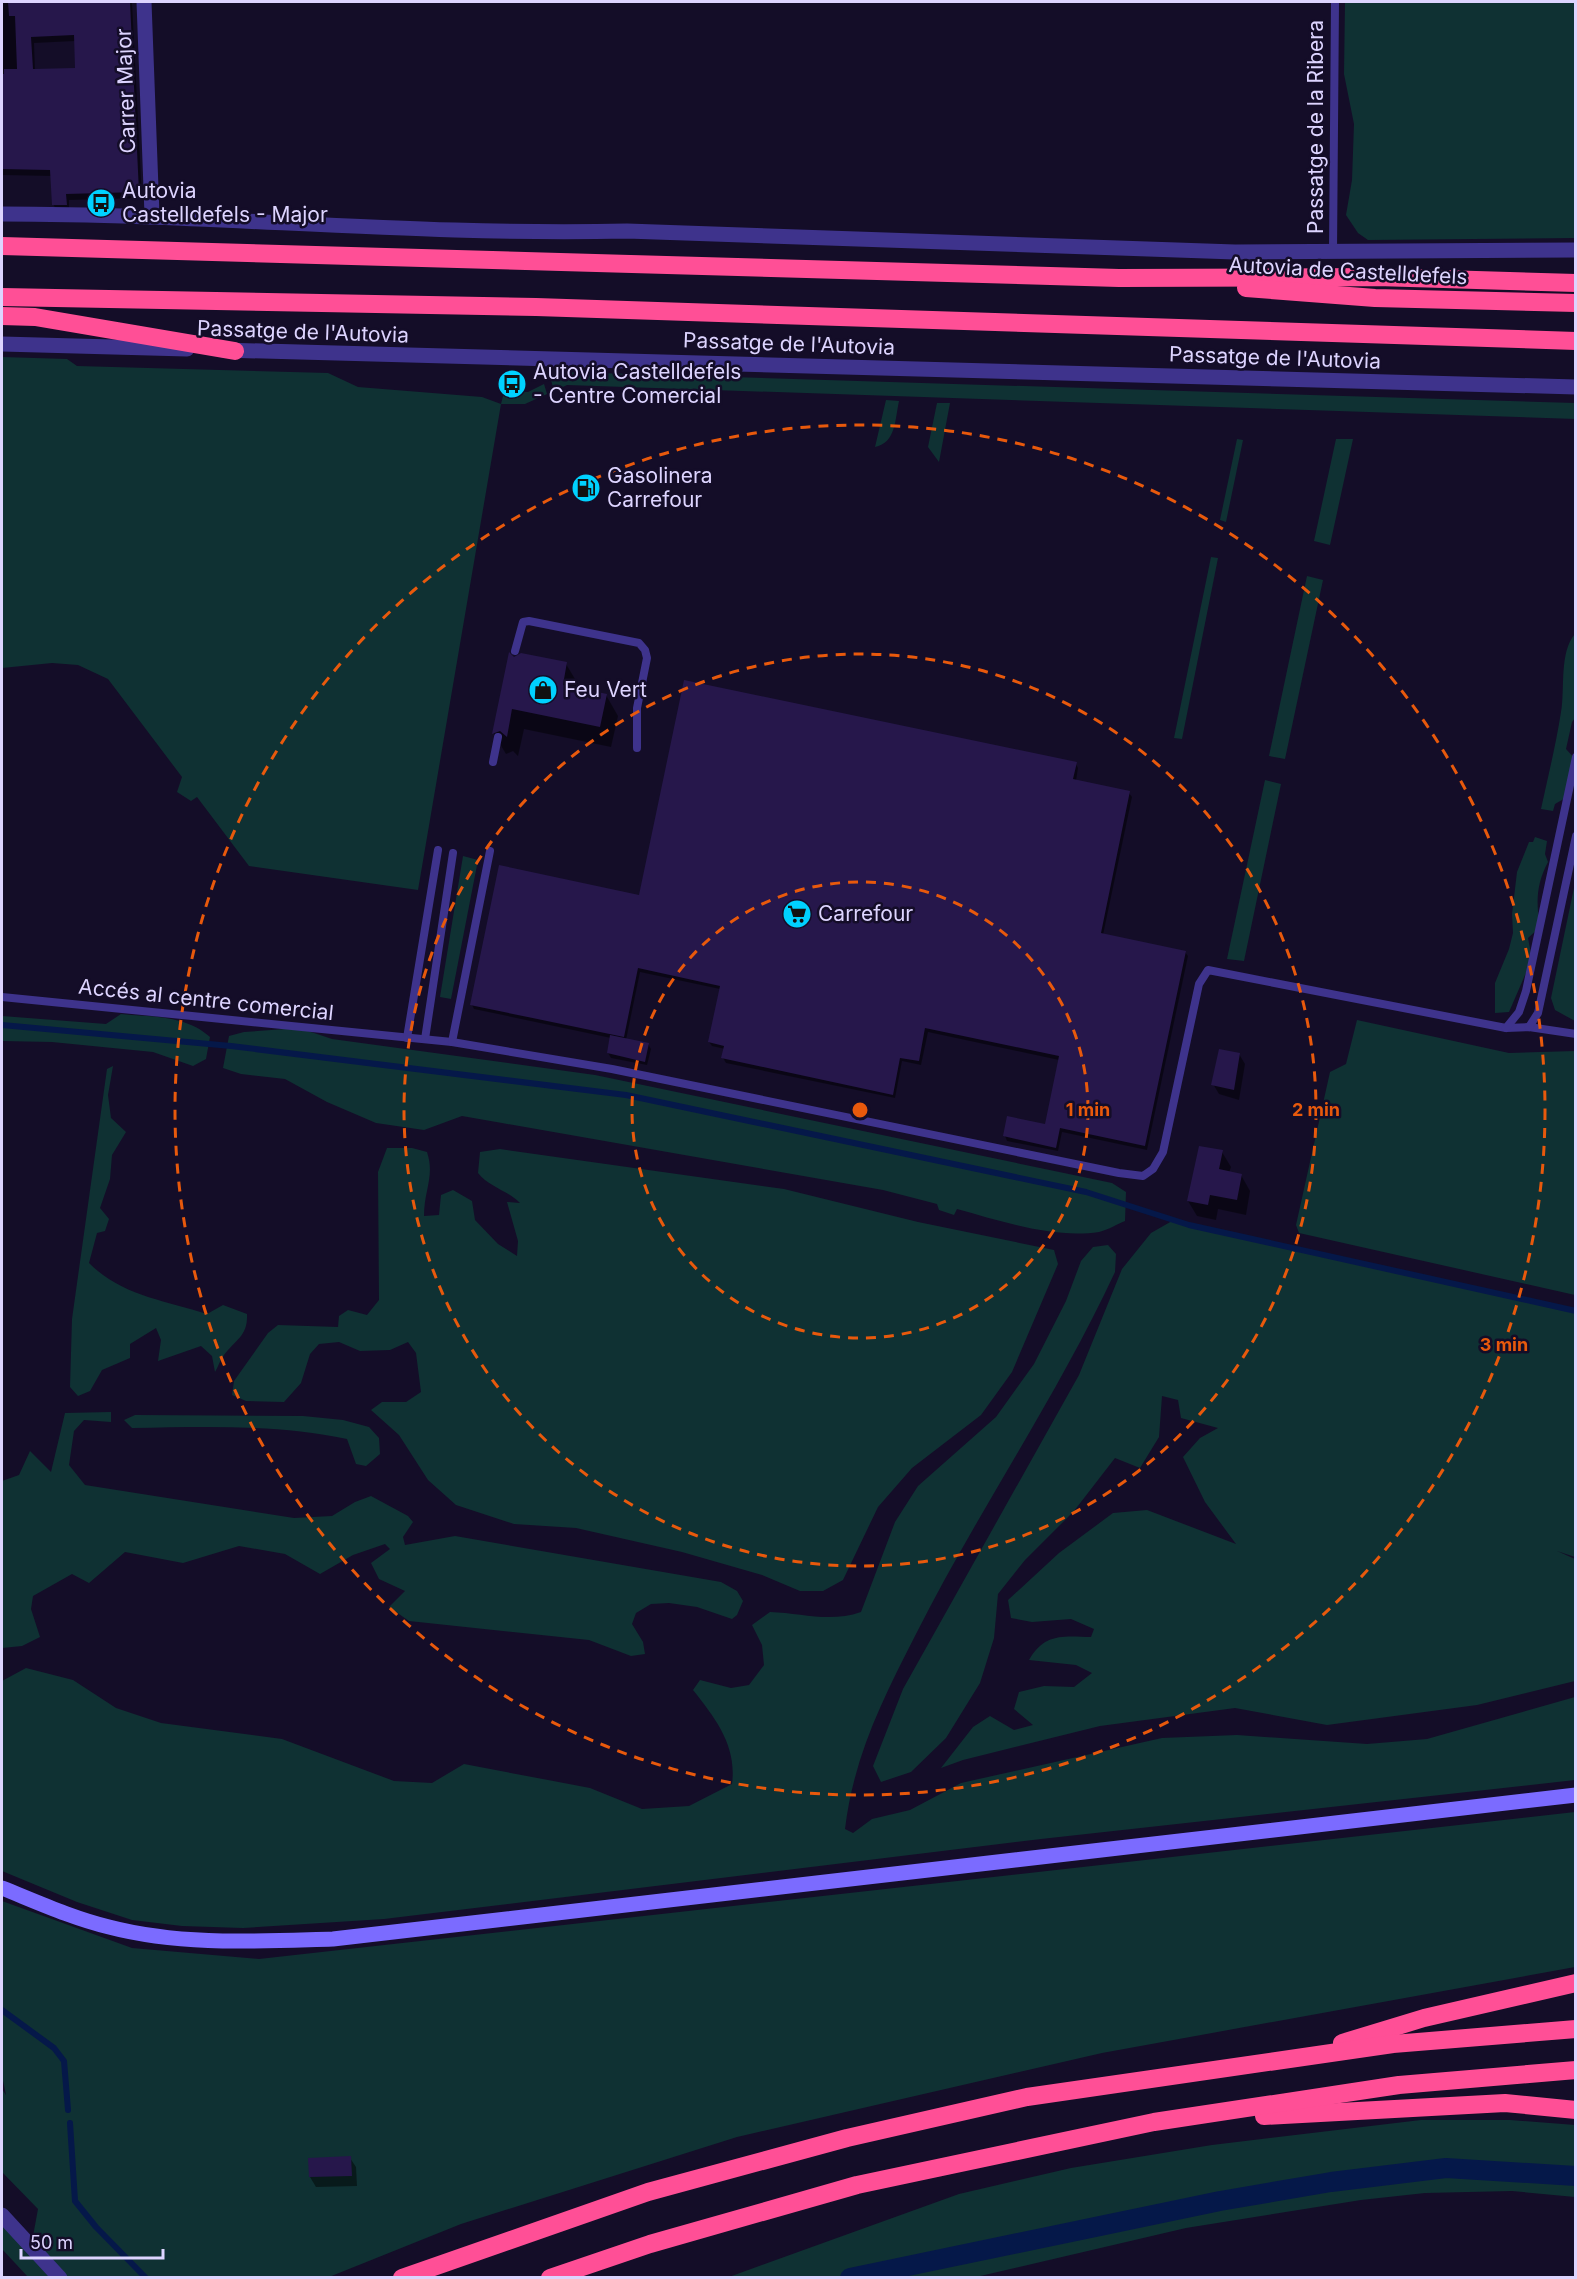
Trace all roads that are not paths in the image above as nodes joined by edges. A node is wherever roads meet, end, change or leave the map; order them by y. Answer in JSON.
{"nodes":[{"id":1,"x":144,"y":2,"type":"edge"},
{"id":2,"x":1335,"y":2,"type":"edge"},
{"id":3,"x":2,"y":214,"type":"edge"},
{"id":4,"x":152,"y":215,"type":"junction"},
{"id":5,"x":2,"y":246,"type":"edge"},
{"id":6,"x":1575,"y":250,"type":"edge"},
{"id":7,"x":1333,"y":252,"type":"junction"},
{"id":8,"x":1119,"y":278,"type":"junction"},
{"id":9,"x":1575,"y":283,"type":"edge"},
{"id":10,"x":2,"y":297,"type":"edge"},
{"id":11,"x":1575,"y":303,"type":"edge"},
{"id":12,"x":2,"y":316,"type":"edge"},
{"id":13,"x":1575,"y":340,"type":"edge"},
{"id":14,"x":2,"y":344,"type":"edge"},
{"id":15,"x":235,"y":351,"type":"junction"},
{"id":16,"x":1575,"y":387,"type":"edge"},
{"id":17,"x":515,"y":651,"type":"dead end"},
{"id":18,"x":498,"y":737,"type":"dead end"},
{"id":19,"x":637,"y":748,"type":"dead end"},
{"id":20,"x":1575,"y":757,"type":"edge"},
{"id":21,"x":493,"y":762,"type":"dead end"},
{"id":22,"x":1575,"y":836,"type":"edge"},
{"id":23,"x":438,"y":850,"type":"dead end"},
{"id":24,"x":490,"y":851,"type":"dead end"},
{"id":25,"x":453,"y":853,"type":"dead end"},
{"id":26,"x":2,"y":997,"type":"edge"},
{"id":27,"x":1529,"y":1027,"type":"junction"},
{"id":28,"x":1506,"y":1028,"type":"junction"},
{"id":29,"x":1575,"y":1034,"type":"edge"},
{"id":30,"x":407,"y":1038,"type":"junction"},
{"id":31,"x":425,"y":1039,"type":"junction"},
{"id":32,"x":452,"y":1042,"type":"junction"},
{"id":33,"x":1575,"y":1795,"type":"edge"},
{"id":34,"x":2,"y":1887,"type":"edge"},
{"id":35,"x":1575,"y":1983,"type":"edge"},
{"id":36,"x":1575,"y":2029,"type":"edge"},
{"id":37,"x":1314,"y":2054,"type":"junction"},
{"id":38,"x":1575,"y":2070,"type":"edge"},
{"id":39,"x":1575,"y":2110,"type":"edge"},
{"id":40,"x":1155,"y":2122,"type":"junction"},
{"id":41,"x":2,"y":2215,"type":"edge"},
{"id":42,"x":60,"y":2277,"type":"edge"},
{"id":43,"x":402,"y":2277,"type":"edge"},
{"id":44,"x":550,"y":2277,"type":"edge"}],
"edges":[{"from":1,"to":4,"type":"street","name":"Carrer Major"},
{"from":2,"to":7,"type":"lane","name":"Passatge de la Ribera"},
{"from":3,"to":4,"type":"street"},
{"from":4,"to":7,"type":"street"},
{"from":5,"to":8,"type":"highway"},
{"from":6,"to":7,"type":"street"},
{"from":8,"to":9,"type":"highway"},
{"from":8,"to":11,"type":"highway","name":"Autovia de Castelldefels"},
{"from":10,"to":13,"type":"highway"},
{"from":12,"to":15,"type":"highway"},
{"from":14,"to":15,"type":"street","name":"Passatge de l'Autovia"},
{"from":15,"to":16,"type":"street","name":"Passatge de l'Autovia"},
{"from":17,"to":19,"type":"lane"},
{"from":18,"to":21,"type":"lane"},
{"from":20,"to":28,"type":"lane"},
{"from":22,"to":27,"type":"lane"},
{"from":23,"to":30,"type":"lane"},
{"from":24,"to":32,"type":"lane"},
{"from":25,"to":31,"type":"lane"},
{"from":26,"to":30,"type":"lane","name":"Accés al centre comercial"},
{"from":27,"to":28,"type":"lane"},
{"from":27,"to":29,"type":"lane"},
{"from":28,"to":32,"type":"lane","name":"Accés al centre comercial"},
{"from":30,"to":31,"type":"lane","name":"Accés al centre comercial"},
{"from":31,"to":32,"type":"lane","name":"Accés al centre comercial"},
{"from":33,"to":34,"type":"main road"},
{"from":35,"to":37,"type":"highway"},
{"from":36,"to":37,"type":"highway"},
{"from":37,"to":43,"type":"highway"},
{"from":38,"to":40,"type":"highway"},
{"from":39,"to":40,"type":"highway"},
{"from":40,"to":44,"type":"highway"},
{"from":41,"to":42,"type":"street"}]}
